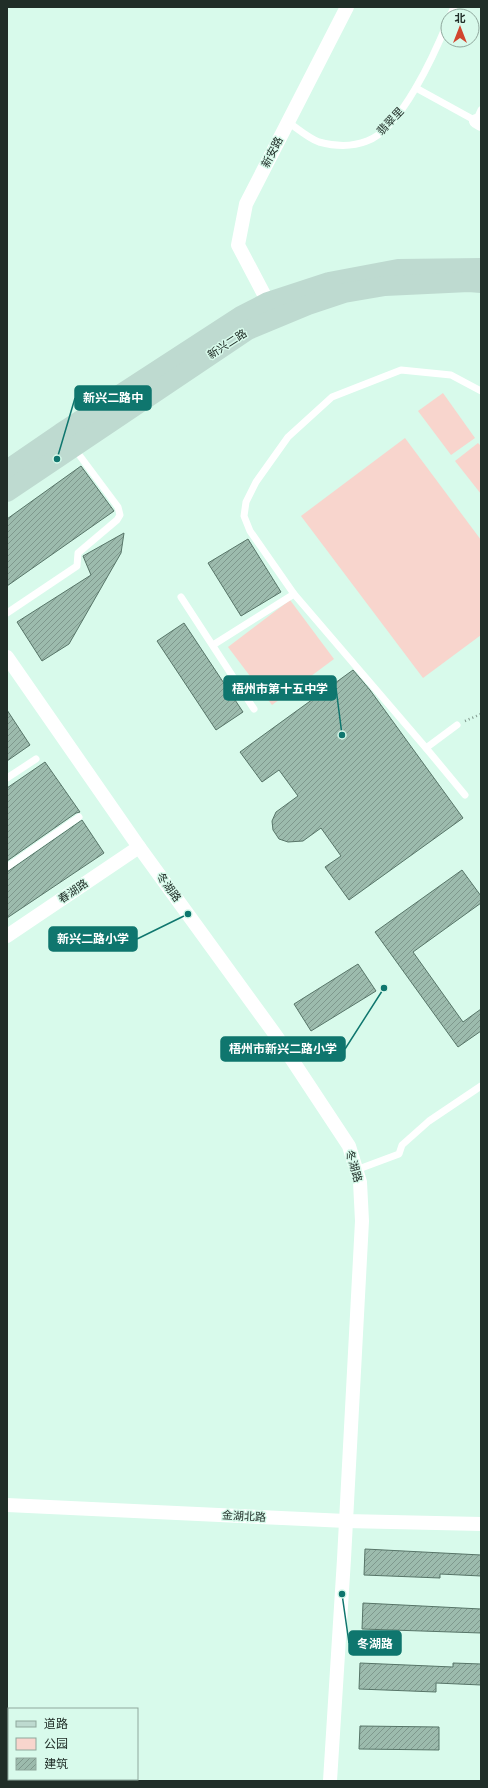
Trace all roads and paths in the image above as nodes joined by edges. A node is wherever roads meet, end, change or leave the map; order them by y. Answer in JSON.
{"nodes":[{"id":1,"x":347,"y":7,"type":"edge"},
{"id":2,"x":440,"y":41,"type":"edge"},
{"id":3,"x":416,"y":88,"type":"junction"},
{"id":4,"x":479,"y":118,"type":"edge"},
{"id":5,"x":288,"y":122,"type":"junction"},
{"id":6,"x":481,"y":268,"type":"edge"},
{"id":7,"x":481,"y":283,"type":"edge"},
{"id":8,"x":268,"y":302,"type":"junction"},
{"id":9,"x":481,"y":391,"type":"edge"},
{"id":10,"x":73,"y":448,"type":"junction"},
{"id":11,"x":7,"y":470,"type":"edge"},
{"id":12,"x":7,"y":492,"type":"edge"},
{"id":13,"x":294,"y":594,"type":"junction"},
{"id":14,"x":181,"y":597,"type":"dead end"},
{"id":15,"x":7,"y":613,"type":"edge"},
{"id":16,"x":213,"y":645,"type":"junction"},
{"id":17,"x":7,"y":657,"type":"edge"},
{"id":18,"x":254,"y":709,"type":"dead end"},
{"id":19,"x":481,"y":714,"type":"edge"},
{"id":20,"x":457,"y":725,"type":"joint"},
{"id":21,"x":426,"y":748,"type":"junction"},
{"id":22,"x":36,"y":759,"type":"dead end"},
{"id":23,"x":7,"y":778,"type":"edge"},
{"id":24,"x":465,"y":795,"type":"dead end"},
{"id":25,"x":80,"y":817,"type":"dead end"},
{"id":26,"x":139,"y":846,"type":"junction"},
{"id":27,"x":7,"y":867,"type":"edge"},
{"id":28,"x":7,"y":936,"type":"edge"},
{"id":29,"x":481,"y":1086,"type":"edge"},
{"id":30,"x":356,"y":1170,"type":"junction"},
{"id":31,"x":7,"y":1505,"type":"edge"},
{"id":32,"x":346,"y":1521,"type":"junction"},
{"id":33,"x":481,"y":1524,"type":"edge"},
{"id":34,"x":330,"y":1781,"type":"edge"}],
"edges":[{"from":1,"to":5,"type":"street","name":"新安路"},
{"from":2,"to":3,"type":"lane","name":"翡翠里"},
{"from":3,"to":4,"type":"lane"},
{"from":3,"to":5,"type":"lane","name":"翡翠里"},
{"from":5,"to":8,"type":"street","name":"新安路"},
{"from":6,"to":8,"type":"main road","name":"新兴二路"},
{"from":7,"to":10,"type":"main road","name":"新兴二路"},
{"from":8,"to":11,"type":"main road","name":"新兴二路"},
{"from":9,"to":13,"type":"lane"},
{"from":10,"to":12,"type":"main road","name":"新兴二路"},
{"from":10,"to":15,"type":"lane"},
{"from":13,"to":16,"type":"lane"},
{"from":13,"to":21,"type":"lane"},
{"from":14,"to":16,"type":"lane"},
{"from":16,"to":18,"type":"lane"},
{"from":17,"to":26,"type":"street","name":"冬湖路"},
{"from":19,"to":20,"type":"path"},
{"from":20,"to":21,"type":"lane"},
{"from":21,"to":24,"type":"lane"},
{"from":22,"to":23,"type":"lane"},
{"from":25,"to":27,"type":"lane"},
{"from":26,"to":28,"type":"street","name":"春湖路"},
{"from":26,"to":30,"type":"street","name":"冬湖路"},
{"from":29,"to":30,"type":"lane"},
{"from":30,"to":32,"type":"street","name":"冬湖路"},
{"from":31,"to":32,"type":"street","name":"金湖北路"},
{"from":32,"to":33,"type":"street","name":"金湖北路"},
{"from":32,"to":34,"type":"street","name":"冬湖路"}]}
